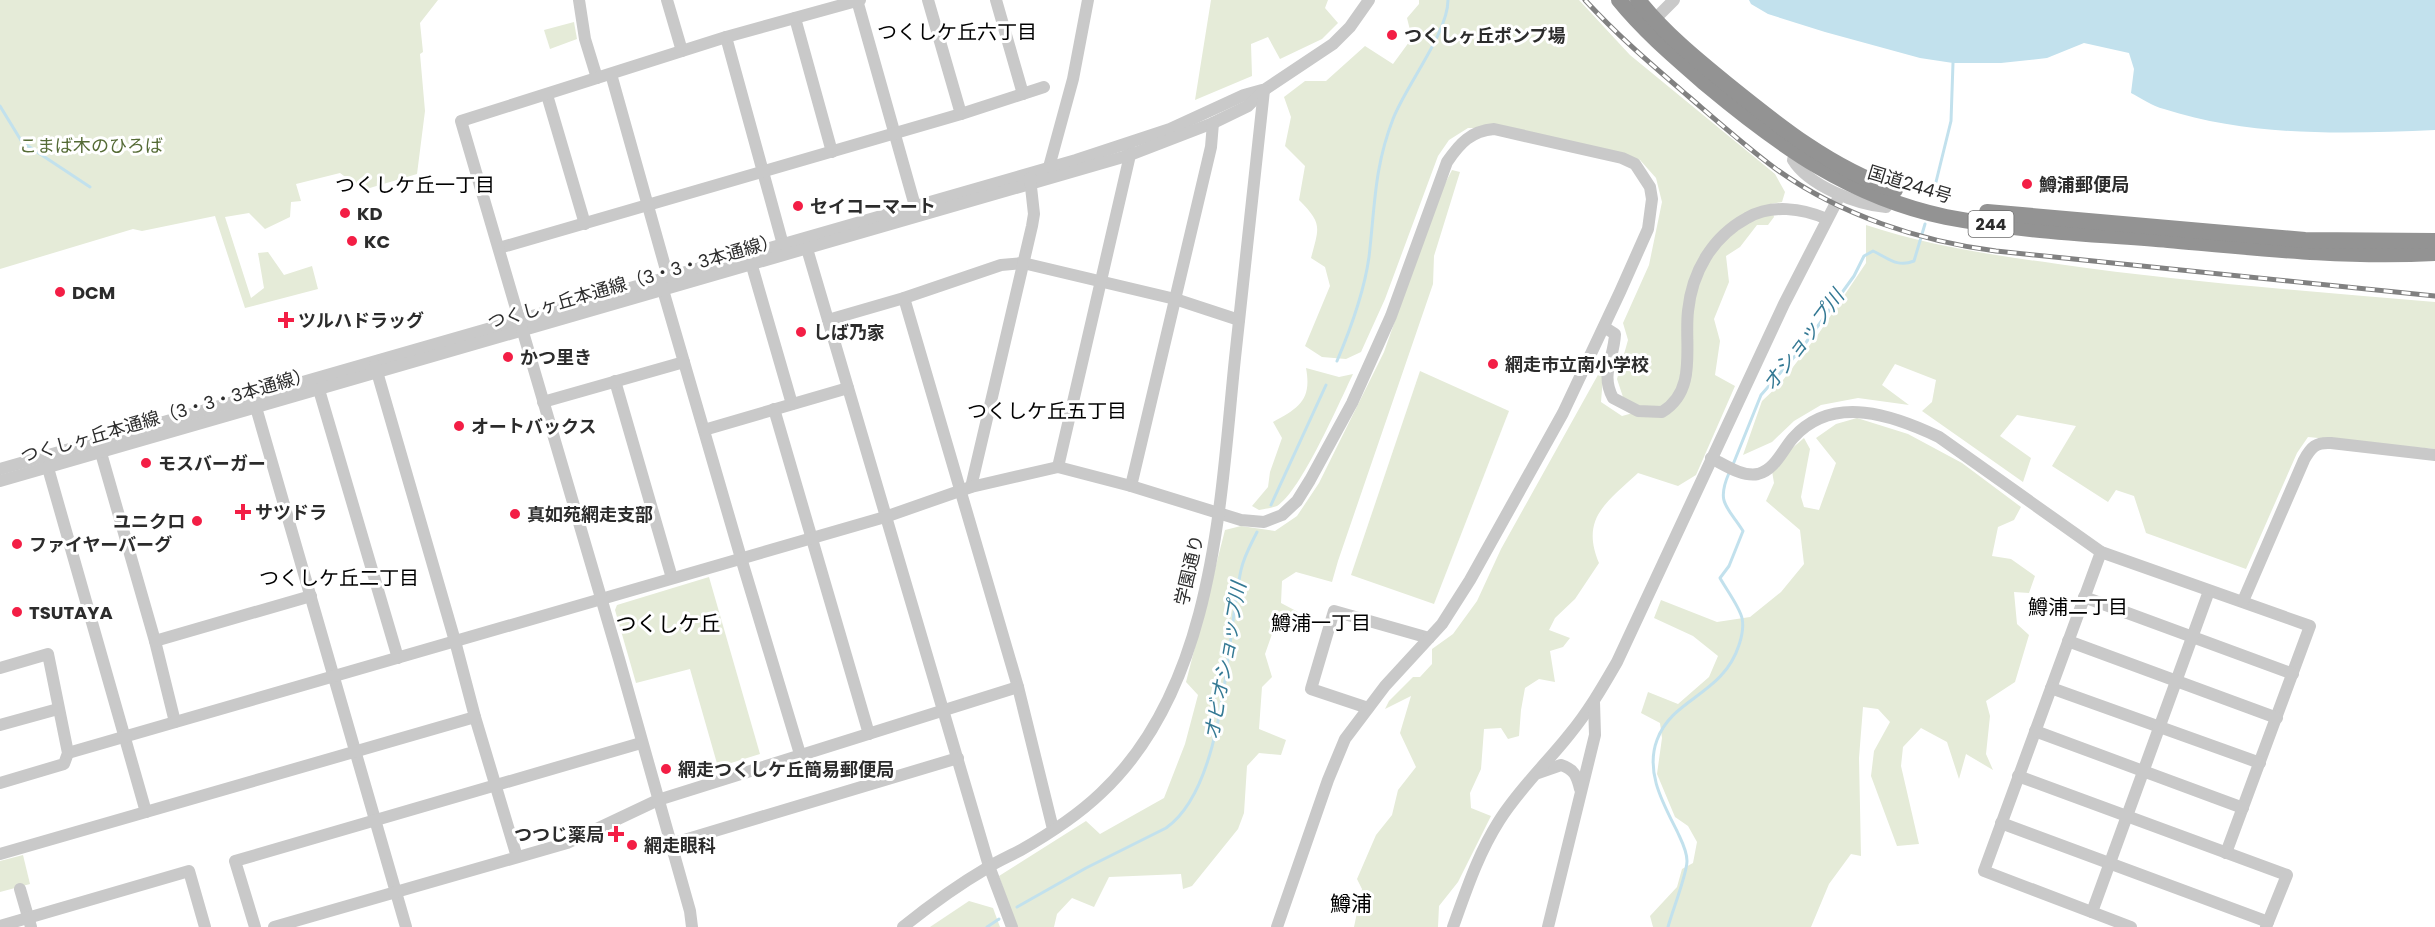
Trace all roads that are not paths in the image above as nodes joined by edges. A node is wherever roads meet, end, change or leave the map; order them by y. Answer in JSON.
{"nodes":[{"id":1,"x":579,"y":0,"type":"edge"},
{"id":2,"x":667,"y":0,"type":"edge"},
{"id":3,"x":858,"y":0,"type":"edge"},
{"id":4,"x":928,"y":0,"type":"edge"},
{"id":5,"x":996,"y":0,"type":"edge"},
{"id":6,"x":1088,"y":0,"type":"edge"},
{"id":7,"x":1369,"y":0,"type":"edge"},
{"id":8,"x":1619,"y":0,"type":"edge"},
{"id":9,"x":1638,"y":0,"type":"edge"},
{"id":10,"x":1674,"y":0,"type":"edge"},
{"id":11,"x":795,"y":18,"type":"junction"},
{"id":12,"x":1650,"y":24,"type":"junction"},
{"id":13,"x":726,"y":37,"type":"junction"},
{"id":14,"x":682,"y":51,"type":"junction"},
{"id":15,"x":610,"y":74,"type":"junction"},
{"id":16,"x":597,"y":78,"type":"junction"},
{"id":17,"x":1044,"y":87,"type":"dead end"},
{"id":18,"x":1264,"y":90,"type":"junction"},
{"id":19,"x":1023,"y":94,"type":"junction"},
{"id":20,"x":547,"y":95,"type":"junction"},
{"id":21,"x":962,"y":114,"type":"junction"},
{"id":22,"x":1213,"y":123,"type":"junction"},
{"id":23,"x":895,"y":133,"type":"junction"},
{"id":24,"x":1797,"y":147,"type":"junction"},
{"id":25,"x":1129,"y":150,"type":"junction"},
{"id":26,"x":832,"y":152,"type":"junction"},
{"id":27,"x":764,"y":171,"type":"junction"},
{"id":28,"x":1051,"y":173,"type":"junction"},
{"id":29,"x":1030,"y":178,"type":"junction"},
{"id":30,"x":1840,"y":195,"type":"junction"},
{"id":31,"x":1894,"y":195,"type":"junction"},
{"id":32,"x":648,"y":205,"type":"junction"},
{"id":33,"x":916,"y":211,"type":"junction"},
{"id":34,"x":1827,"y":219,"type":"junction"},
{"id":35,"x":585,"y":224,"type":"junction"},
{"id":36,"x":2435,"y":241,"type":"edge"},
{"id":37,"x":806,"y":244,"type":"junction"},
{"id":38,"x":499,"y":248,"type":"junction"},
{"id":39,"x":785,"y":250,"type":"junction"},
{"id":40,"x":2435,"y":253,"type":"edge"},
{"id":41,"x":1023,"y":263,"type":"junction"},
{"id":42,"x":752,"y":266,"type":"junction"},
{"id":43,"x":668,"y":276,"type":"junction"},
{"id":44,"x":1102,"y":282,"type":"junction"},
{"id":45,"x":663,"y":290,"type":"junction"},
{"id":46,"x":904,"y":298,"type":"junction"},
{"id":47,"x":1175,"y":299,"type":"junction"},
{"id":48,"x":828,"y":320,"type":"junction"},
{"id":49,"x":1239,"y":320,"type":"junction"},
{"id":50,"x":521,"y":326,"type":"junction"},
{"id":51,"x":1604,"y":327,"type":"junction"},
{"id":52,"x":684,"y":362,"type":"junction"},
{"id":53,"x":376,"y":367,"type":"junction"},
{"id":54,"x":615,"y":381,"type":"junction"},
{"id":55,"x":318,"y":384,"type":"junction"},
{"id":56,"x":848,"y":388,"type":"junction"},
{"id":57,"x":543,"y":402,"type":"junction"},
{"id":58,"x":255,"y":403,"type":"junction"},
{"id":59,"x":792,"y":404,"type":"junction"},
{"id":60,"x":774,"y":410,"type":"junction"},
{"id":61,"x":704,"y":430,"type":"junction"},
{"id":62,"x":99,"y":447,"type":"junction"},
{"id":63,"x":2435,"y":455,"type":"edge"},
{"id":64,"x":1711,"y":458,"type":"junction"},
{"id":65,"x":46,"y":462,"type":"junction"},
{"id":66,"x":1058,"y":467,"type":"junction"},
{"id":67,"x":0,"y":469,"type":"edge"},
{"id":68,"x":0,"y":482,"type":"edge"},
{"id":69,"x":1131,"y":486,"type":"junction"},
{"id":70,"x":966,"y":490,"type":"junction"},
{"id":71,"x":1219,"y":513,"type":"junction"},
{"id":72,"x":885,"y":517,"type":"junction"},
{"id":73,"x":811,"y":538,"type":"junction"},
{"id":74,"x":2101,"y":552,"type":"junction"},
{"id":75,"x":741,"y":558,"type":"junction"},
{"id":76,"x":672,"y":578,"type":"junction"},
{"id":77,"x":2209,"y":591,"type":"junction"},
{"id":78,"x":311,"y":596,"type":"junction"},
{"id":79,"x":2084,"y":597,"type":"junction"},
{"id":80,"x":600,"y":600,"type":"junction"},
{"id":81,"x":2243,"y":601,"type":"junction"},
{"id":82,"x":1429,"y":638,"type":"junction"},
{"id":83,"x":2194,"y":638,"type":"junction"},
{"id":84,"x":155,"y":641,"type":"junction"},
{"id":85,"x":456,"y":641,"type":"junction"},
{"id":86,"x":2068,"y":641,"type":"junction"},
{"id":87,"x":398,"y":658,"type":"junction"},
{"id":88,"x":0,"y":668,"type":"edge"},
{"id":89,"x":2293,"y":674,"type":"junction"},
{"id":90,"x":334,"y":677,"type":"junction"},
{"id":91,"x":2178,"y":680,"type":"junction"},
{"id":92,"x":1018,"y":687,"type":"junction"},
{"id":93,"x":2051,"y":688,"type":"junction"},
{"id":94,"x":1594,"y":702,"type":"junction"},
{"id":95,"x":1368,"y":708,"type":"junction"},
{"id":96,"x":58,"y":709,"type":"junction"},
{"id":97,"x":945,"y":710,"type":"junction"},
{"id":98,"x":475,"y":717,"type":"junction"},
{"id":99,"x":2277,"y":718,"type":"junction"},
{"id":100,"x":175,"y":722,"type":"junction"},
{"id":101,"x":0,"y":725,"type":"edge"},
{"id":102,"x":2160,"y":727,"type":"junction"},
{"id":103,"x":2035,"y":731,"type":"junction"},
{"id":104,"x":869,"y":734,"type":"junction"},
{"id":105,"x":125,"y":737,"type":"junction"},
{"id":106,"x":641,"y":743,"type":"junction"},
{"id":107,"x":356,"y":752,"type":"junction"},
{"id":108,"x":68,"y":753,"type":"junction"},
{"id":109,"x":800,"y":754,"type":"junction"},
{"id":110,"x":958,"y":758,"type":"junction"},
{"id":111,"x":2260,"y":763,"type":"junction"},
{"id":112,"x":2143,"y":772,"type":"junction"},
{"id":113,"x":1534,"y":775,"type":"junction"},
{"id":114,"x":2018,"y":776,"type":"junction"},
{"id":115,"x":0,"y":783,"type":"edge"},
{"id":116,"x":495,"y":786,"type":"junction"},
{"id":117,"x":1580,"y":790,"type":"junction"},
{"id":118,"x":658,"y":800,"type":"junction"},
{"id":119,"x":2243,"y":808,"type":"junction"},
{"id":120,"x":146,"y":812,"type":"junction"},
{"id":121,"x":2128,"y":816,"type":"junction"},
{"id":122,"x":375,"y":821,"type":"junction"},
{"id":123,"x":2001,"y":823,"type":"junction"},
{"id":124,"x":1053,"y":829,"type":"junction"},
{"id":125,"x":671,"y":844,"type":"junction"},
{"id":126,"x":2226,"y":853,"type":"junction"},
{"id":127,"x":0,"y":854,"type":"edge"},
{"id":128,"x":517,"y":857,"type":"junction"},
{"id":129,"x":2110,"y":864,"type":"junction"},
{"id":130,"x":989,"y":866,"type":"junction"},
{"id":131,"x":20,"y":889,"type":"dead end"},
{"id":132,"x":396,"y":892,"type":"junction"},
{"id":133,"x":2092,"y":912,"type":"junction"},
{"id":134,"x":30,"y":923,"type":"edge"},
{"id":135,"x":2267,"y":924,"type":"edge"},
{"id":136,"x":0,"y":926,"type":"edge"},
{"id":137,"x":205,"y":927,"type":"edge"},
{"id":138,"x":255,"y":927,"type":"edge"},
{"id":139,"x":274,"y":927,"type":"edge"},
{"id":140,"x":406,"y":927,"type":"edge"},
{"id":141,"x":692,"y":927,"type":"edge"},
{"id":142,"x":903,"y":927,"type":"edge"},
{"id":143,"x":1012,"y":927,"type":"edge"},
{"id":144,"x":1277,"y":927,"type":"edge"},
{"id":145,"x":1453,"y":927,"type":"edge"},
{"id":146,"x":1548,"y":927,"type":"edge"},
{"id":147,"x":2131,"y":927,"type":"edge"}],
"edges":[{"from":1,"to":16,"type":"street"},
{"from":2,"to":14,"type":"street"},
{"from":3,"to":11,"type":"street"},
{"from":3,"to":23,"type":"street"},
{"from":4,"to":21,"type":"street"},
{"from":5,"to":19,"type":"street"},
{"from":6,"to":28,"type":"street"},
{"from":7,"to":18,"type":"street","name":"つくしヶ丘本通線（3・3・3本通線）"},
{"from":8,"to":12,"type":"highway","name":"国道244号","number":"244"},
{"from":9,"to":12,"type":"highway","name":"国道244号","number":"244"},
{"from":10,"to":12,"type":"street"},
{"from":11,"to":13,"type":"street"},
{"from":11,"to":26,"type":"street"},
{"from":12,"to":24,"type":"highway","name":"国道244号","number":"244"},
{"from":13,"to":14,"type":"street"},
{"from":13,"to":27,"type":"street"},
{"from":14,"to":15,"type":"street"},
{"from":15,"to":16,"type":"street"},
{"from":15,"to":32,"type":"street"},
{"from":16,"to":20,"type":"street"},
{"from":17,"to":19,"type":"street"},
{"from":18,"to":22,"type":"street","name":"つくしヶ丘本通線（3・3・3本通線）"},
{"from":18,"to":25,"type":"street","name":"つくしヶ丘本通線（3・3・3本通線）"},
{"from":18,"to":49,"type":"street","name":"学園通り"},
{"from":19,"to":21,"type":"street"},
{"from":20,"to":35,"type":"street"},
{"from":20,"to":38,"type":"street"},
{"from":21,"to":23,"type":"street"},
{"from":22,"to":25,"type":"street","name":"つくしヶ丘本通線（3・3・3本通線）"},
{"from":22,"to":47,"type":"street"},
{"from":23,"to":26,"type":"street"},
{"from":23,"to":33,"type":"street"},
{"from":24,"to":30,"type":"street"},
{"from":24,"to":31,"type":"highway","name":"国道244号","number":"244"},
{"from":25,"to":28,"type":"street","name":"つくしヶ丘本通線（3・3・3本通線）"},
{"from":25,"to":44,"type":"street"},
{"from":26,"to":27,"type":"street"},
{"from":27,"to":32,"type":"street"},
{"from":27,"to":39,"type":"street"},
{"from":28,"to":29,"type":"street","name":"つくしヶ丘本通線（3・3・3本通線）"},
{"from":29,"to":33,"type":"street","name":"つくしヶ丘本通線（3・3・3本通線）"},
{"from":29,"to":41,"type":"street"},
{"from":30,"to":31,"type":"street"},
{"from":30,"to":34,"type":"street"},
{"from":31,"to":36,"type":"highway","name":"国道244号","number":"244"},
{"from":31,"to":40,"type":"highway","name":"国道244号","number":"244"},
{"from":32,"to":35,"type":"street"},
{"from":32,"to":43,"type":"street"},
{"from":33,"to":37,"type":"street","name":"つくしヶ丘本通線（3・3・3本通線）"},
{"from":34,"to":51,"type":"street"},
{"from":34,"to":64,"type":"street"},
{"from":35,"to":38,"type":"street"},
{"from":37,"to":39,"type":"street","name":"つくしヶ丘本通線（3・3・3本通線）"},
{"from":37,"to":48,"type":"street"},
{"from":38,"to":50,"type":"street"},
{"from":39,"to":42,"type":"street","name":"つくしヶ丘本通線（3・3・3本通線）"},
{"from":39,"to":43,"type":"street","name":"つくしヶ丘本通線（3・3・3本通線）"},
{"from":41,"to":44,"type":"street"},
{"from":41,"to":46,"type":"street"},
{"from":41,"to":70,"type":"street"},
{"from":42,"to":45,"type":"street","name":"つくしヶ丘本通線（3・3・3本通線）"},
{"from":42,"to":59,"type":"street"},
{"from":43,"to":45,"type":"street"},
{"from":43,"to":50,"type":"street","name":"つくしヶ丘本通線（3・3・3本通線）"},
{"from":44,"to":47,"type":"street"},
{"from":44,"to":66,"type":"street"},
{"from":45,"to":50,"type":"street","name":"つくしヶ丘本通線（3・3・3本通線）"},
{"from":45,"to":52,"type":"street"},
{"from":46,"to":48,"type":"street"},
{"from":46,"to":70,"type":"street"},
{"from":47,"to":49,"type":"street"},
{"from":47,"to":69,"type":"street"},
{"from":48,"to":56,"type":"street"},
{"from":49,"to":71,"type":"street","name":"学園通り"},
{"from":50,"to":53,"type":"street","name":"つくしヶ丘本通線（3・3・3本通線）"},
{"from":50,"to":57,"type":"street"},
{"from":51,"to":71,"type":"street"},
{"from":51,"to":82,"type":"street"},
{"from":52,"to":54,"type":"street"},
{"from":52,"to":61,"type":"street"},
{"from":53,"to":55,"type":"street","name":"つくしヶ丘本通線（3・3・3本通線）"},
{"from":53,"to":85,"type":"street"},
{"from":54,"to":57,"type":"street"},
{"from":54,"to":76,"type":"street"},
{"from":55,"to":58,"type":"street","name":"つくしヶ丘本通線（3・3・3本通線）"},
{"from":55,"to":87,"type":"street"},
{"from":56,"to":59,"type":"street"},
{"from":56,"to":72,"type":"street"},
{"from":57,"to":80,"type":"street"},
{"from":58,"to":62,"type":"street","name":"つくしヶ丘本通線（3・3・3本通線）"},
{"from":58,"to":78,"type":"street"},
{"from":59,"to":60,"type":"street"},
{"from":60,"to":61,"type":"street"},
{"from":60,"to":73,"type":"street"},
{"from":61,"to":75,"type":"street"},
{"from":62,"to":65,"type":"street","name":"つくしヶ丘本通線（3・3・3本通線）"},
{"from":62,"to":84,"type":"street"},
{"from":63,"to":81,"type":"street"},
{"from":64,"to":74,"type":"street"},
{"from":64,"to":94,"type":"street"},
{"from":65,"to":67,"type":"street","name":"つくしヶ丘本通線（3・3・3本通線）"},
{"from":65,"to":68,"type":"street","name":"つくしヶ丘本通線（3・3・3本通線）"},
{"from":65,"to":105,"type":"street"},
{"from":66,"to":69,"type":"street"},
{"from":66,"to":70,"type":"street"},
{"from":69,"to":71,"type":"street"},
{"from":70,"to":72,"type":"street"},
{"from":70,"to":92,"type":"street"},
{"from":71,"to":124,"type":"street","name":"学園通り"},
{"from":72,"to":73,"type":"street"},
{"from":72,"to":97,"type":"street"},
{"from":73,"to":75,"type":"street"},
{"from":73,"to":104,"type":"street"},
{"from":74,"to":77,"type":"street"},
{"from":74,"to":79,"type":"street"},
{"from":75,"to":76,"type":"street"},
{"from":75,"to":109,"type":"street"},
{"from":76,"to":80,"type":"street"},
{"from":77,"to":81,"type":"street"},
{"from":77,"to":83,"type":"street"},
{"from":78,"to":84,"type":"street"},
{"from":78,"to":90,"type":"street"},
{"from":79,"to":83,"type":"street"},
{"from":79,"to":86,"type":"street"},
{"from":80,"to":85,"type":"street"},
{"from":80,"to":106,"type":"street"},
{"from":81,"to":89,"type":"street"},
{"from":82,"to":95,"type":"street"},
{"from":82,"to":95,"type":"street"},
{"from":83,"to":89,"type":"street"},
{"from":83,"to":91,"type":"street"},
{"from":84,"to":100,"type":"street"},
{"from":85,"to":87,"type":"street"},
{"from":85,"to":98,"type":"street"},
{"from":86,"to":91,"type":"street"},
{"from":86,"to":93,"type":"street"},
{"from":87,"to":90,"type":"street"},
{"from":88,"to":96,"type":"street"},
{"from":89,"to":99,"type":"street"},
{"from":90,"to":100,"type":"street"},
{"from":90,"to":107,"type":"street"},
{"from":91,"to":99,"type":"street"},
{"from":91,"to":102,"type":"street"},
{"from":92,"to":97,"type":"street"},
{"from":92,"to":124,"type":"street"},
{"from":93,"to":102,"type":"street"},
{"from":93,"to":103,"type":"street"},
{"from":94,"to":113,"type":"street"},
{"from":94,"to":117,"type":"street"},
{"from":95,"to":144,"type":"street"},
{"from":96,"to":101,"type":"street"},
{"from":96,"to":108,"type":"street"},
{"from":97,"to":104,"type":"street"},
{"from":97,"to":110,"type":"street"},
{"from":98,"to":107,"type":"street"},
{"from":98,"to":116,"type":"street"},
{"from":99,"to":111,"type":"street"},
{"from":100,"to":105,"type":"street"},
{"from":102,"to":111,"type":"street"},
{"from":102,"to":112,"type":"street"},
{"from":103,"to":112,"type":"street"},
{"from":103,"to":114,"type":"street"},
{"from":104,"to":109,"type":"street"},
{"from":105,"to":108,"type":"street"},
{"from":105,"to":120,"type":"street"},
{"from":106,"to":116,"type":"street"},
{"from":106,"to":118,"type":"street"},
{"from":107,"to":120,"type":"street"},
{"from":107,"to":122,"type":"street"},
{"from":108,"to":115,"type":"street"},
{"from":109,"to":118,"type":"street"},
{"from":110,"to":125,"type":"street"},
{"from":110,"to":130,"type":"street"},
{"from":111,"to":119,"type":"street"},
{"from":112,"to":119,"type":"street"},
{"from":112,"to":121,"type":"street"},
{"from":113,"to":117,"type":"street"},
{"from":113,"to":145,"type":"street"},
{"from":114,"to":121,"type":"street"},
{"from":114,"to":123,"type":"street"},
{"from":116,"to":122,"type":"street"},
{"from":116,"to":128,"type":"street"},
{"from":117,"to":146,"type":"street"},
{"from":118,"to":125,"type":"street"},
{"from":118,"to":128,"type":"street"},
{"from":119,"to":126,"type":"street"},
{"from":120,"to":127,"type":"street"},
{"from":121,"to":126,"type":"street"},
{"from":121,"to":129,"type":"street"},
{"from":122,"to":132,"type":"street"},
{"from":122,"to":138,"type":"street"},
{"from":123,"to":129,"type":"street"},
{"from":123,"to":133,"type":"street"},
{"from":124,"to":130,"type":"street","name":"学園通り"},
{"from":125,"to":141,"type":"street"},
{"from":126,"to":135,"type":"street"},
{"from":128,"to":132,"type":"street"},
{"from":129,"to":133,"type":"street"},
{"from":129,"to":135,"type":"street"},
{"from":130,"to":142,"type":"street","name":"学園通り"},
{"from":130,"to":143,"type":"street"},
{"from":131,"to":134,"type":"street"},
{"from":132,"to":139,"type":"street"},
{"from":132,"to":140,"type":"street"},
{"from":133,"to":147,"type":"street"},
{"from":134,"to":136,"type":"street"},
{"from":134,"to":137,"type":"street"}]}
